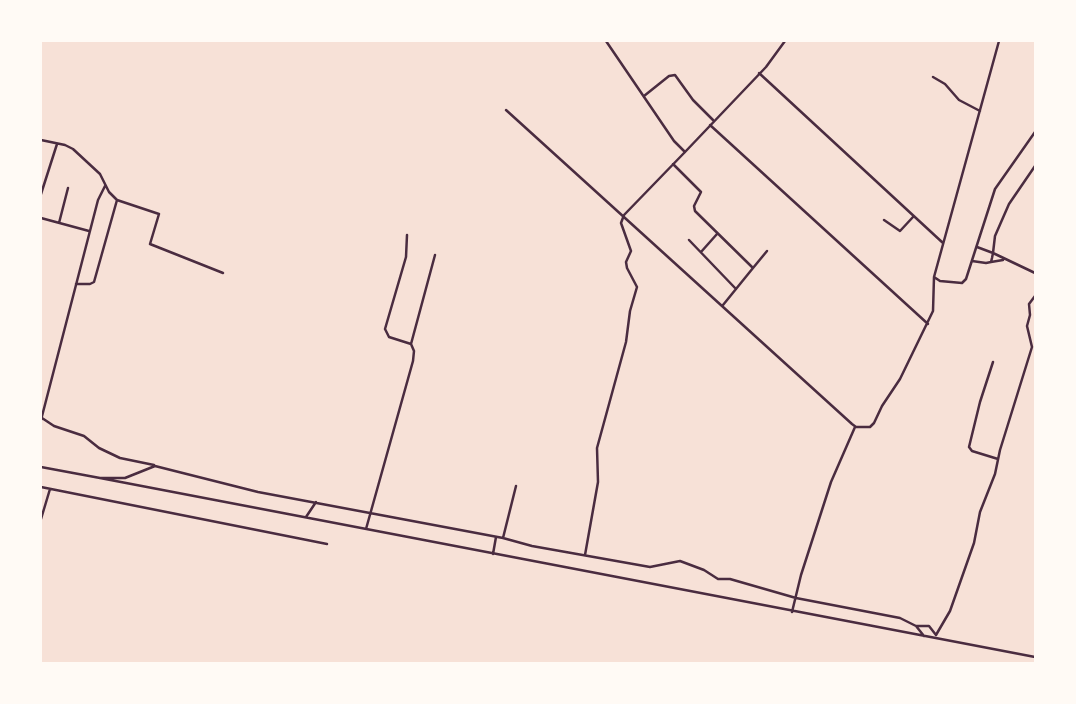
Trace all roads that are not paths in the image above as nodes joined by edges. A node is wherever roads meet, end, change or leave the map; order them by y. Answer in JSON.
{"nodes":[{"id":1,"x":606,"y":41,"type":"edge"},
{"id":2,"x":785,"y":41,"type":"edge"},
{"id":3,"x":999,"y":41,"type":"edge"},
{"id":4,"x":759,"y":74,"type":"junction"},
{"id":5,"x":933,"y":77,"type":"dead end"},
{"id":6,"x":644,"y":96,"type":"junction"},
{"id":7,"x":506,"y":110,"type":"dead end"},
{"id":8,"x":980,"y":111,"type":"junction"},
{"id":9,"x":714,"y":120,"type":"junction"},
{"id":10,"x":710,"y":125,"type":"junction"},
{"id":11,"x":1035,"y":132,"type":"edge"},
{"id":12,"x":41,"y":140,"type":"edge"},
{"id":13,"x":56,"y":144,"type":"junction"},
{"id":14,"x":685,"y":152,"type":"junction"},
{"id":15,"x":673,"y":164,"type":"junction"},
{"id":16,"x":1035,"y":166,"type":"edge"},
{"id":17,"x":105,"y":186,"type":"junction"},
{"id":18,"x":68,"y":188,"type":"dead end"},
{"id":19,"x":41,"y":194,"type":"edge"},
{"id":20,"x":117,"y":200,"type":"junction"},
{"id":21,"x":624,"y":215,"type":"junction"},
{"id":22,"x":913,"y":217,"type":"junction"},
{"id":23,"x":41,"y":218,"type":"edge"},
{"id":24,"x":884,"y":220,"type":"dead end"},
{"id":25,"x":59,"y":223,"type":"junction"},
{"id":26,"x":89,"y":231,"type":"junction"},
{"id":27,"x":718,"y":234,"type":"junction"},
{"id":28,"x":407,"y":235,"type":"dead end"},
{"id":29,"x":689,"y":240,"type":"dead end"},
{"id":30,"x":943,"y":243,"type":"junction"},
{"id":31,"x":977,"y":247,"type":"junction"},
{"id":32,"x":767,"y":251,"type":"dead end"},
{"id":33,"x":701,"y":252,"type":"junction"},
{"id":34,"x":993,"y":253,"type":"junction"},
{"id":35,"x":435,"y":255,"type":"dead end"},
{"id":36,"x":1004,"y":259,"type":"junction"},
{"id":37,"x":972,"y":261,"type":"junction"},
{"id":38,"x":991,"y":262,"type":"junction"},
{"id":39,"x":753,"y":268,"type":"junction"},
{"id":40,"x":223,"y":273,"type":"dead end"},
{"id":41,"x":1035,"y":273,"type":"edge"},
{"id":42,"x":934,"y":277,"type":"junction"},
{"id":43,"x":940,"y":281,"type":"junction"},
{"id":44,"x":76,"y":284,"type":"junction"},
{"id":45,"x":934,"y":288,"type":"junction"},
{"id":46,"x":736,"y":289,"type":"junction"},
{"id":47,"x":1035,"y":296,"type":"edge"},
{"id":48,"x":722,"y":306,"type":"junction"},
{"id":49,"x":928,"y":324,"type":"junction"},
{"id":50,"x":411,"y":344,"type":"junction"},
{"id":51,"x":993,"y":362,"type":"dead end"},
{"id":52,"x":41,"y":419,"type":"edge"},
{"id":53,"x":855,"y":427,"type":"junction"},
{"id":54,"x":998,"y":459,"type":"junction"},
{"id":55,"x":155,"y":466,"type":"junction"},
{"id":56,"x":41,"y":468,"type":"edge"},
{"id":57,"x":100,"y":478,"type":"junction"},
{"id":58,"x":516,"y":486,"type":"dead end"},
{"id":59,"x":41,"y":488,"type":"edge"},
{"id":60,"x":50,"y":489,"type":"junction"},
{"id":61,"x":316,"y":502,"type":"junction"},
{"id":62,"x":371,"y":512,"type":"junction"},
{"id":63,"x":306,"y":517,"type":"junction"},
{"id":64,"x":41,"y":519,"type":"edge"},
{"id":65,"x":366,"y":529,"type":"junction"},
{"id":66,"x":496,"y":537,"type":"junction"},
{"id":67,"x":503,"y":538,"type":"junction"},
{"id":68,"x":327,"y":544,"type":"dead end"},
{"id":69,"x":493,"y":554,"type":"junction"},
{"id":70,"x":585,"y":555,"type":"junction"},
{"id":71,"x":796,"y":598,"type":"junction"},
{"id":72,"x":792,"y":613,"type":"junction"},
{"id":73,"x":916,"y":626,"type":"junction"},
{"id":74,"x":936,"y":635,"type":"junction"},
{"id":75,"x":924,"y":636,"type":"junction"},
{"id":76,"x":934,"y":639,"type":"junction"},
{"id":77,"x":1035,"y":657,"type":"edge"}],
"edges":[{"from":1,"to":6,"type":"street"},
{"from":2,"to":4,"type":"street"},
{"from":3,"to":8,"type":"street"},
{"from":4,"to":9,"type":"street"},
{"from":4,"to":22,"type":"street"},
{"from":5,"to":8,"type":"street"},
{"from":6,"to":9,"type":"street"},
{"from":6,"to":14,"type":"street"},
{"from":7,"to":21,"type":"street"},
{"from":8,"to":30,"type":"street"},
{"from":9,"to":10,"type":"street"},
{"from":10,"to":14,"type":"street"},
{"from":10,"to":49,"type":"street"},
{"from":11,"to":31,"type":"street"},
{"from":12,"to":13,"type":"street"},
{"from":13,"to":17,"type":"street"},
{"from":13,"to":19,"type":"street"},
{"from":14,"to":15,"type":"street"},
{"from":15,"to":21,"type":"street"},
{"from":15,"to":27,"type":"street"},
{"from":16,"to":34,"type":"street"},
{"from":17,"to":20,"type":"street"},
{"from":17,"to":26,"type":"street"},
{"from":18,"to":25,"type":"street"},
{"from":20,"to":40,"type":"street"},
{"from":20,"to":44,"type":"street"},
{"from":21,"to":48,"type":"street"},
{"from":21,"to":70,"type":"street"},
{"from":22,"to":24,"type":"street"},
{"from":22,"to":30,"type":"street"},
{"from":23,"to":25,"type":"street"},
{"from":25,"to":26,"type":"street"},
{"from":26,"to":44,"type":"street"},
{"from":27,"to":33,"type":"street"},
{"from":27,"to":39,"type":"street"},
{"from":28,"to":50,"type":"street"},
{"from":29,"to":33,"type":"street"},
{"from":30,"to":42,"type":"street"},
{"from":31,"to":34,"type":"street"},
{"from":31,"to":37,"type":"street"},
{"from":32,"to":39,"type":"street"},
{"from":33,"to":46,"type":"street"},
{"from":34,"to":36,"type":"street"},
{"from":34,"to":38,"type":"street"},
{"from":35,"to":50,"type":"street"},
{"from":36,"to":38,"type":"street"},
{"from":36,"to":41,"type":"street"},
{"from":37,"to":38,"type":"street"},
{"from":37,"to":43,"type":"street"},
{"from":39,"to":46,"type":"street"},
{"from":42,"to":43,"type":"street"},
{"from":42,"to":45,"type":"street"},
{"from":43,"to":45,"type":"street"},
{"from":44,"to":52,"type":"street"},
{"from":45,"to":49,"type":"street"},
{"from":46,"to":48,"type":"street"},
{"from":47,"to":54,"type":"street"},
{"from":48,"to":53,"type":"street"},
{"from":49,"to":53,"type":"street"},
{"from":50,"to":62,"type":"street"},
{"from":51,"to":54,"type":"street"},
{"from":52,"to":55,"type":"street"},
{"from":53,"to":71,"type":"street"},
{"from":54,"to":74,"type":"street"},
{"from":55,"to":57,"type":"street"},
{"from":55,"to":61,"type":"street"},
{"from":56,"to":57,"type":"street"},
{"from":57,"to":63,"type":"street"},
{"from":58,"to":67,"type":"street"},
{"from":59,"to":60,"type":"street"},
{"from":60,"to":64,"type":"street"},
{"from":60,"to":68,"type":"street"},
{"from":61,"to":62,"type":"street"},
{"from":61,"to":63,"type":"street"},
{"from":62,"to":65,"type":"street"},
{"from":62,"to":66,"type":"street"},
{"from":63,"to":65,"type":"street"},
{"from":65,"to":69,"type":"street"},
{"from":66,"to":67,"type":"street"},
{"from":66,"to":69,"type":"street"},
{"from":67,"to":70,"type":"street"},
{"from":69,"to":72,"type":"street"},
{"from":70,"to":71,"type":"street"},
{"from":71,"to":72,"type":"street"},
{"from":71,"to":73,"type":"street"},
{"from":72,"to":75,"type":"street"},
{"from":73,"to":74,"type":"street"},
{"from":73,"to":75,"type":"street"},
{"from":74,"to":76,"type":"street"},
{"from":75,"to":76,"type":"street"},
{"from":76,"to":77,"type":"street"}]}
